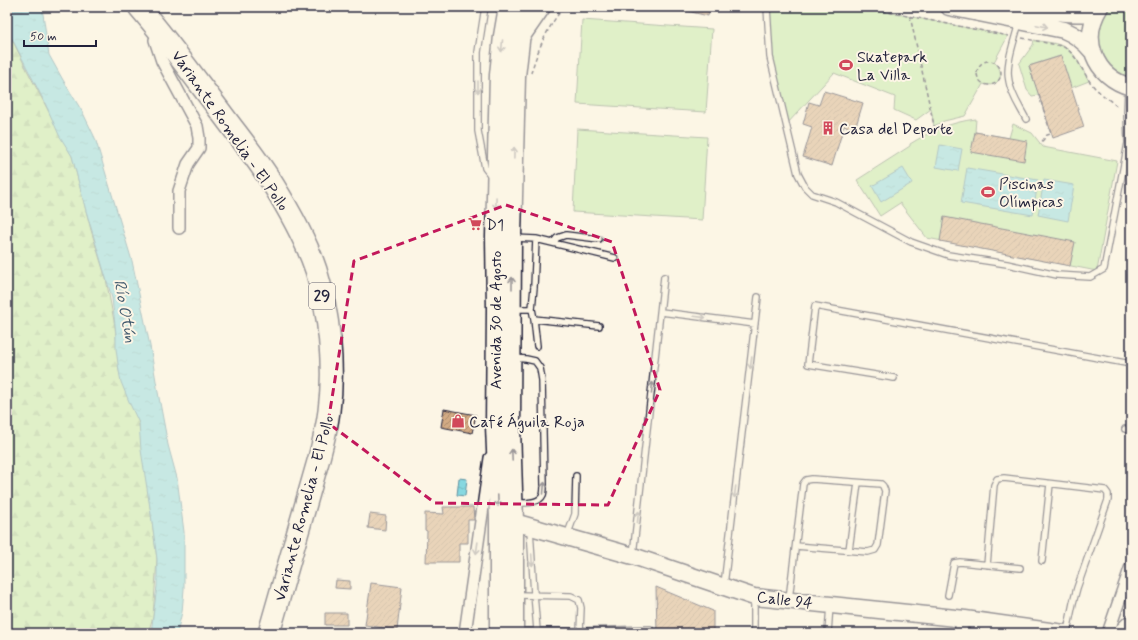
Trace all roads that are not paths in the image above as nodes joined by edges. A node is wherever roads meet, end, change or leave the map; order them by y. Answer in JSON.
{"nodes":[{"id":1,"x":138,"y":7,"type":"edge"},
{"id":2,"x":485,"y":7,"type":"edge"},
{"id":3,"x":508,"y":7,"type":"edge"},
{"id":4,"x":524,"y":7,"type":"edge"},
{"id":5,"x":541,"y":7,"type":"edge"},
{"id":6,"x":767,"y":7,"type":"edge"},
{"id":7,"x":949,"y":7,"type":"edge"},
{"id":8,"x":1067,"y":10,"type":"edge"},
{"id":9,"x":1099,"y":10,"type":"edge"},
{"id":10,"x":1020,"y":14,"type":"edge"},
{"id":11,"x":520,"y":39,"type":"junction"},
{"id":12,"x":155,"y":40,"type":"junction"},
{"id":13,"x":1092,"y":51,"type":"junction"},
{"id":14,"x":1130,"y":87,"type":"edge"},
{"id":15,"x":1026,"y":119,"type":"dead end"},
{"id":16,"x":496,"y":184,"type":"junction"},
{"id":17,"x":179,"y":228,"type":"dead end"},
{"id":18,"x":512,"y":237,"type":"junction"},
{"id":19,"x":599,"y":239,"type":"dead end"},
{"id":20,"x":536,"y":240,"type":"junction"},
{"id":21,"x":553,"y":243,"type":"junction"},
{"id":22,"x":615,"y":258,"type":"dead end"},
{"id":23,"x":664,"y":277,"type":"dead end"},
{"id":24,"x":758,"y":297,"type":"dead end"},
{"id":25,"x":512,"y":309,"type":"junction"},
{"id":26,"x":532,"y":309,"type":"junction"},
{"id":27,"x":661,"y":312,"type":"junction"},
{"id":28,"x":534,"y":319,"type":"junction"},
{"id":29,"x":755,"y":324,"type":"junction"},
{"id":30,"x":599,"y":326,"type":"dead end"},
{"id":31,"x":537,"y":346,"type":"dead end"},
{"id":32,"x":511,"y":358,"type":"junction"},
{"id":33,"x":1131,"y":364,"type":"edge"},
{"id":34,"x":894,"y":378,"type":"dead end"},
{"id":35,"x":495,"y":426,"type":"junction"},
{"id":36,"x":576,"y":476,"type":"dead end"},
{"id":37,"x":858,"y":483,"type":"junction"},
{"id":38,"x":1050,"y":484,"type":"junction"},
{"id":39,"x":514,"y":504,"type":"junction"},
{"id":40,"x":522,"y":524,"type":"junction"},
{"id":41,"x":567,"y":537,"type":"junction"},
{"id":42,"x":796,"y":546,"type":"junction"},
{"id":43,"x":849,"y":550,"type":"junction"},
{"id":44,"x":633,"y":556,"type":"junction"},
{"id":45,"x":1042,"y":561,"type":"dead end"},
{"id":46,"x":987,"y":565,"type":"junction"},
{"id":47,"x":1131,"y":566,"type":"edge"},
{"id":48,"x":1020,"y":568,"type":"dead end"},
{"id":49,"x":724,"y":587,"type":"junction"},
{"id":50,"x":534,"y":594,"type":"junction"},
{"id":51,"x":514,"y":595,"type":"junction"},
{"id":52,"x":948,"y":595,"type":"dead end"},
{"id":53,"x":754,"y":597,"type":"junction"},
{"id":54,"x":788,"y":600,"type":"junction"},
{"id":55,"x":830,"y":604,"type":"junction"},
{"id":56,"x":1131,"y":624,"type":"edge"},
{"id":57,"x":962,"y":626,"type":"edge"},
{"id":58,"x":650,"y":629,"type":"dead end"},
{"id":59,"x":537,"y":630,"type":"junction"},
{"id":60,"x":580,"y":631,"type":"junction"},
{"id":61,"x":509,"y":632,"type":"edge"},
{"id":62,"x":255,"y":633,"type":"edge"},
{"id":63,"x":269,"y":633,"type":"edge"},
{"id":64,"x":465,"y":633,"type":"edge"},
{"id":65,"x":754,"y":633,"type":"edge"},
{"id":66,"x":828,"y":633,"type":"edge"},
{"id":67,"x":1064,"y":633,"type":"edge"},
{"id":68,"x":1067,"y":633,"type":"edge"},
{"id":69,"x":1108,"y":633,"type":"edge"},
{"id":70,"x":1121,"y":633,"type":"edge"}],
"edges":[{"from":1,"to":12,"type":"highway","name":"Variante Romelia - El Pollo","number":"29"},
{"from":1,"to":63,"type":"highway","name":"Variante Romelia - El Pollo","number":"29"},
{"from":2,"to":16,"type":"lane","one_way":true},
{"from":3,"to":16,"type":"main road","name":"Avenida 30 de Agosto","one_way":true},
{"from":4,"to":11,"type":"main road","name":"Avenida 30 de Agosto"},
{"from":5,"to":11,"type":"main road"},
{"from":6,"to":14,"type":"lane"},
{"from":7,"to":10,"type":"street"},
{"from":8,"to":9,"type":"street"},
{"from":8,"to":10,"type":"street"},
{"from":9,"to":13,"type":"street"},
{"from":10,"to":13,"type":"street","one_way":true},
{"from":10,"to":15,"type":"lane"},
{"from":18,"to":11,"type":"main road","name":"Avenida 30 de Agosto","one_way":true},
{"from":12,"to":17,"type":"street"},
{"from":12,"to":62,"type":"highway","name":"Variante Romelia - El Pollo","number":"29"},
{"from":13,"to":14,"type":"street"},
{"from":16,"to":35,"type":"main road","name":"Avenida 30 de Agosto","one_way":true},
{"from":18,"to":20,"type":"lane"},
{"from":25,"to":18,"type":"main road","name":"Avenida 30 de Agosto","one_way":true},
{"from":19,"to":21,"type":"lane"},
{"from":20,"to":21,"type":"lane"},
{"from":20,"to":26,"type":"lane"},
{"from":21,"to":22,"type":"lane"},
{"from":23,"to":27,"type":"lane"},
{"from":24,"to":29,"type":"lane"},
{"from":25,"to":26,"type":"lane"},
{"from":25,"to":32,"type":"main road","name":"Avenida 30 de Agosto"},
{"from":26,"to":28,"type":"lane"},
{"from":27,"to":29,"type":"lane","one_way":true},
{"from":44,"to":27,"type":"lane","one_way":true},
{"from":28,"to":30,"type":"lane"},
{"from":28,"to":31,"type":"lane"},
{"from":29,"to":49,"type":"lane","one_way":true},
{"from":39,"to":32,"type":"main road","name":"Avenida 30 de Agosto","one_way":true},
{"from":39,"to":32,"type":"lane","one_way":true},
{"from":33,"to":34,"type":"lane"},
{"from":35,"to":61,"type":"main road","name":"Avenida 30 de Agosto","one_way":true},
{"from":35,"to":64,"type":"street","one_way":true},
{"from":36,"to":41,"type":"lane"},
{"from":37,"to":42,"type":"lane"},
{"from":37,"to":43,"type":"lane"},
{"from":37,"to":43,"type":"lane"},
{"from":38,"to":45,"type":"lane"},
{"from":38,"to":46,"type":"lane"},
{"from":38,"to":68,"type":"lane"},
{"from":39,"to":40,"type":"main road","name":"Avenida 30 de Agosto"},
{"from":40,"to":41,"type":"street","name":"Calle 94"},
{"from":40,"to":50,"type":"lane","one_way":true},
{"from":40,"to":51,"type":"main road","name":"Avenida 30 de Agosto"},
{"from":41,"to":44,"type":"street","name":"Calle 94"},
{"from":42,"to":43,"type":"lane"},
{"from":42,"to":54,"type":"lane"},
{"from":44,"to":49,"type":"street","name":"Calle 94"},
{"from":46,"to":48,"type":"lane"},
{"from":46,"to":52,"type":"lane"},
{"from":47,"to":69,"type":"street"},
{"from":49,"to":53,"type":"street","name":"Calle 94"},
{"from":50,"to":51,"type":"lane"},
{"from":50,"to":59,"type":"lane"},
{"from":50,"to":60,"type":"lane"},
{"from":51,"to":61,"type":"main road","name":"Avenida 30 de Agosto"},
{"from":53,"to":54,"type":"street","name":"Calle 94"},
{"from":53,"to":65,"type":"lane"},
{"from":54,"to":55,"type":"street","name":"Calle 94"},
{"from":55,"to":57,"type":"street","name":"Calle 94"},
{"from":55,"to":66,"type":"lane"},
{"from":56,"to":70,"type":"street"},
{"from":57,"to":67,"type":"street","name":"Calle 94"},
{"from":58,"to":60,"type":"lane"},
{"from":59,"to":60,"type":"lane"},
{"from":59,"to":61,"type":"lane"}]}
